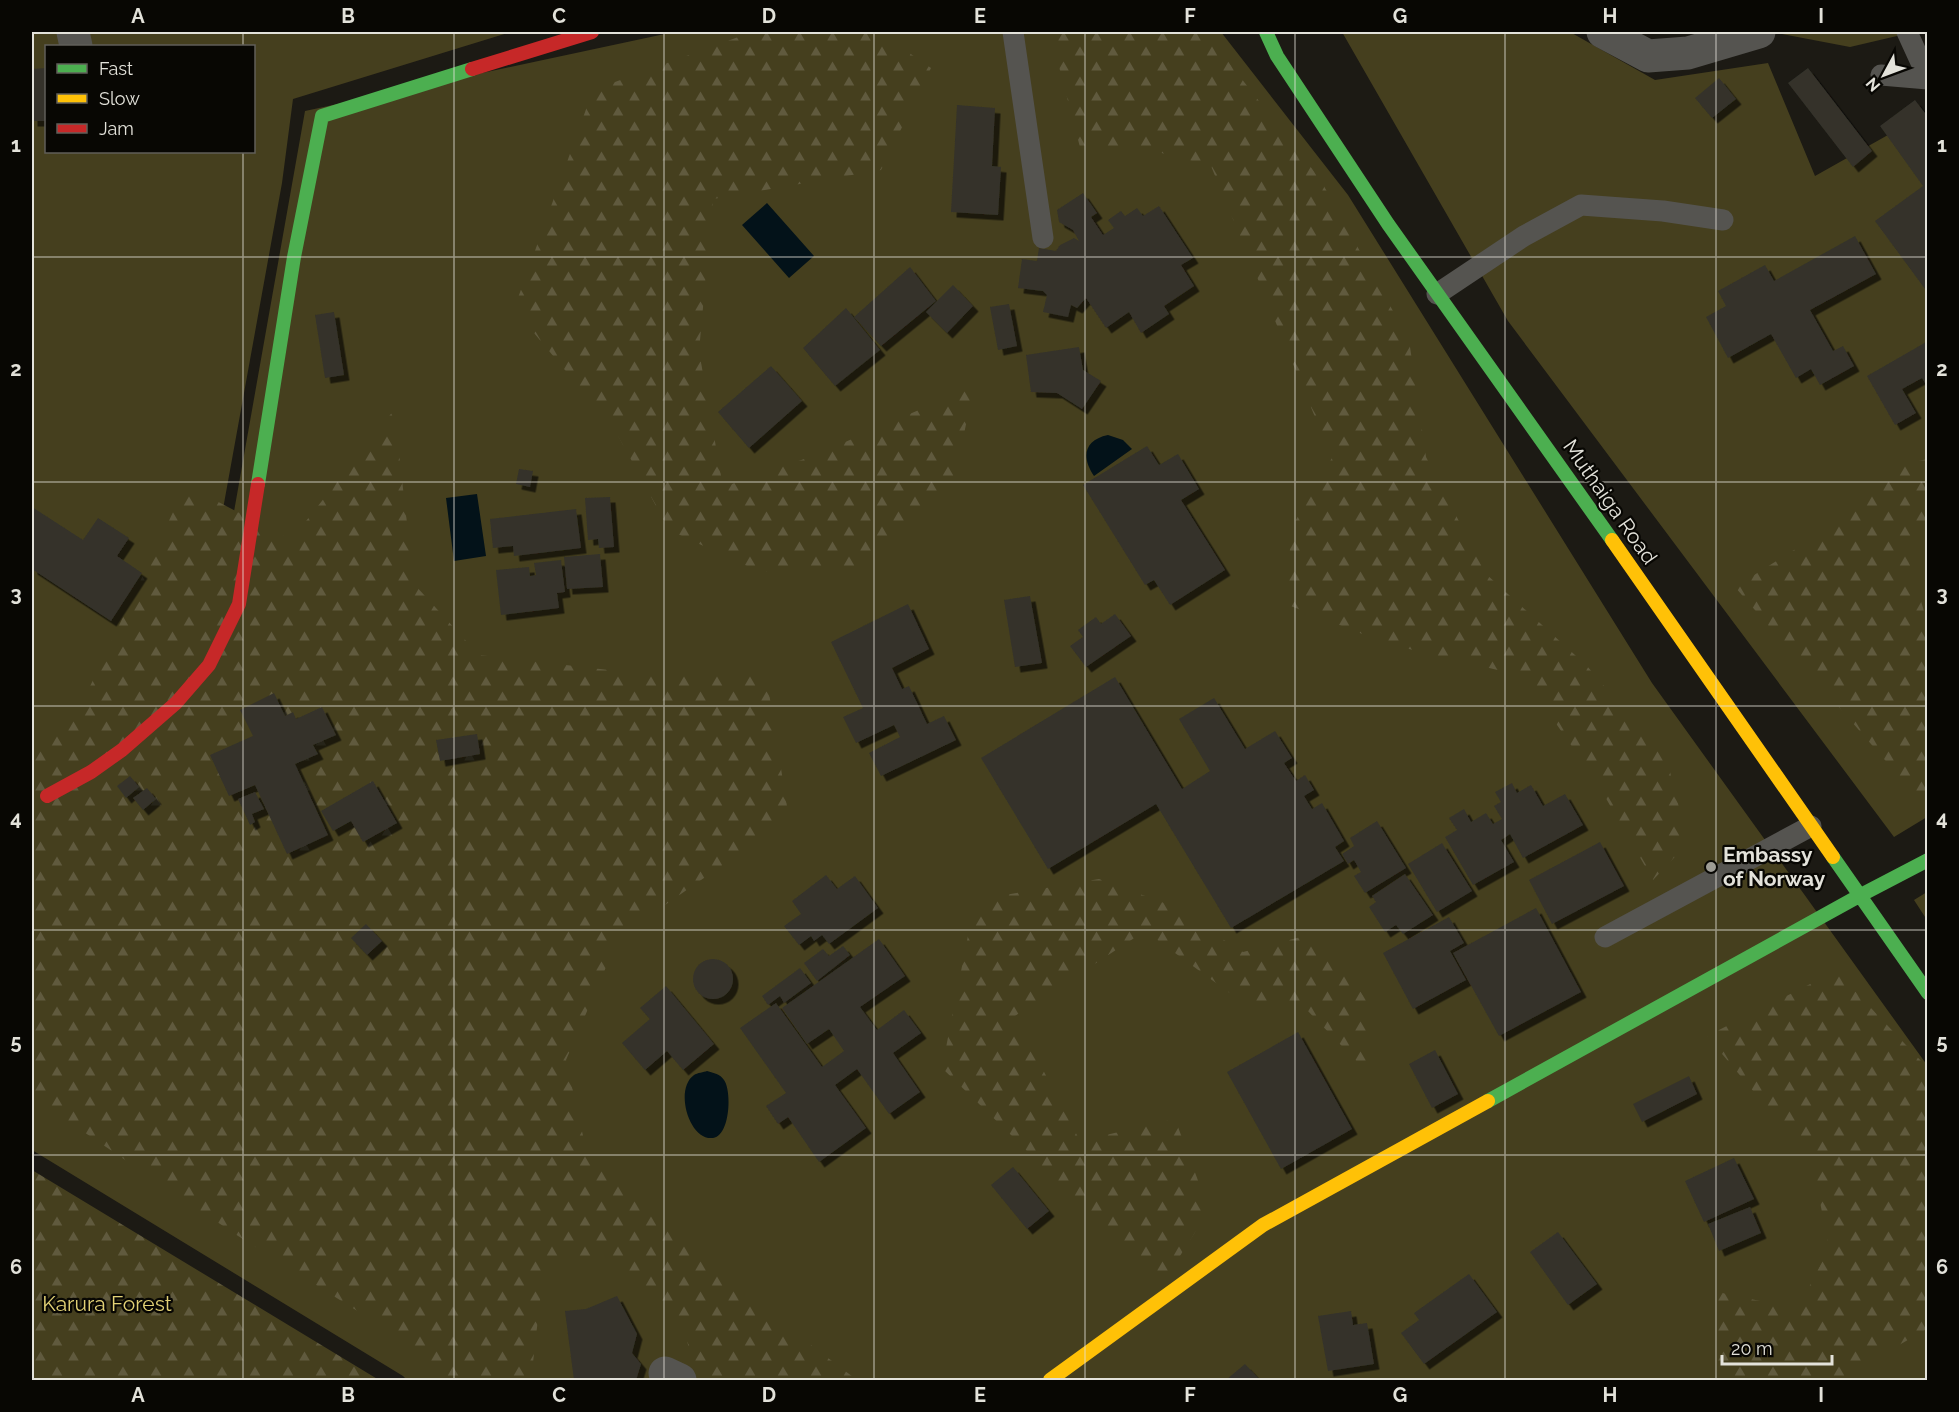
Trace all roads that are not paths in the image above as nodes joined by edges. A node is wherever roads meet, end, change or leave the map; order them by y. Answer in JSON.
{"nodes":[{"id":1,"x":592,"y":32,"type":"edge"},
{"id":2,"x":1013,"y":32,"type":"edge"},
{"id":3,"x":1266,"y":32,"type":"edge"},
{"id":4,"x":1603,"y":32,"type":"edge"},
{"id":5,"x":1759,"y":32,"type":"edge"},
{"id":6,"x":1906,"y":32,"type":"edge"},
{"id":7,"x":1881,"y":75,"type":"dead end"},
{"id":8,"x":1928,"y":78,"type":"edge"},
{"id":9,"x":1724,"y":219,"type":"dead end"},
{"id":10,"x":1043,"y":238,"type":"dead end"},
{"id":11,"x":1437,"y":294,"type":"junction"},
{"id":12,"x":46,"y":796,"type":"dead end"},
{"id":13,"x":1811,"y":826,"type":"junction"},
{"id":14,"x":1928,"y":860,"type":"edge"},
{"id":15,"x":1859,"y":896,"type":"junction"},
{"id":16,"x":1605,"y":937,"type":"dead end"},
{"id":17,"x":1928,"y":993,"type":"edge"},
{"id":18,"x":1050,"y":1380,"type":"edge"}],
"edges":[{"from":1,"to":12,"type":"street"},
{"from":2,"to":10,"type":"lane"},
{"from":3,"to":11,"type":"street","name":"Muthaiga Road"},
{"from":4,"to":5,"type":"street"},
{"from":6,"to":8,"type":"lane"},
{"from":7,"to":8,"type":"lane"},
{"from":9,"to":11,"type":"lane"},
{"from":11,"to":13,"type":"street","name":"Muthaiga Road"},
{"from":13,"to":15,"type":"street","name":"Muthaiga Road"},
{"from":13,"to":16,"type":"lane"},
{"from":14,"to":15,"type":"street"},
{"from":15,"to":17,"type":"street","name":"Muthaiga Road"},
{"from":15,"to":18,"type":"street"}]}
